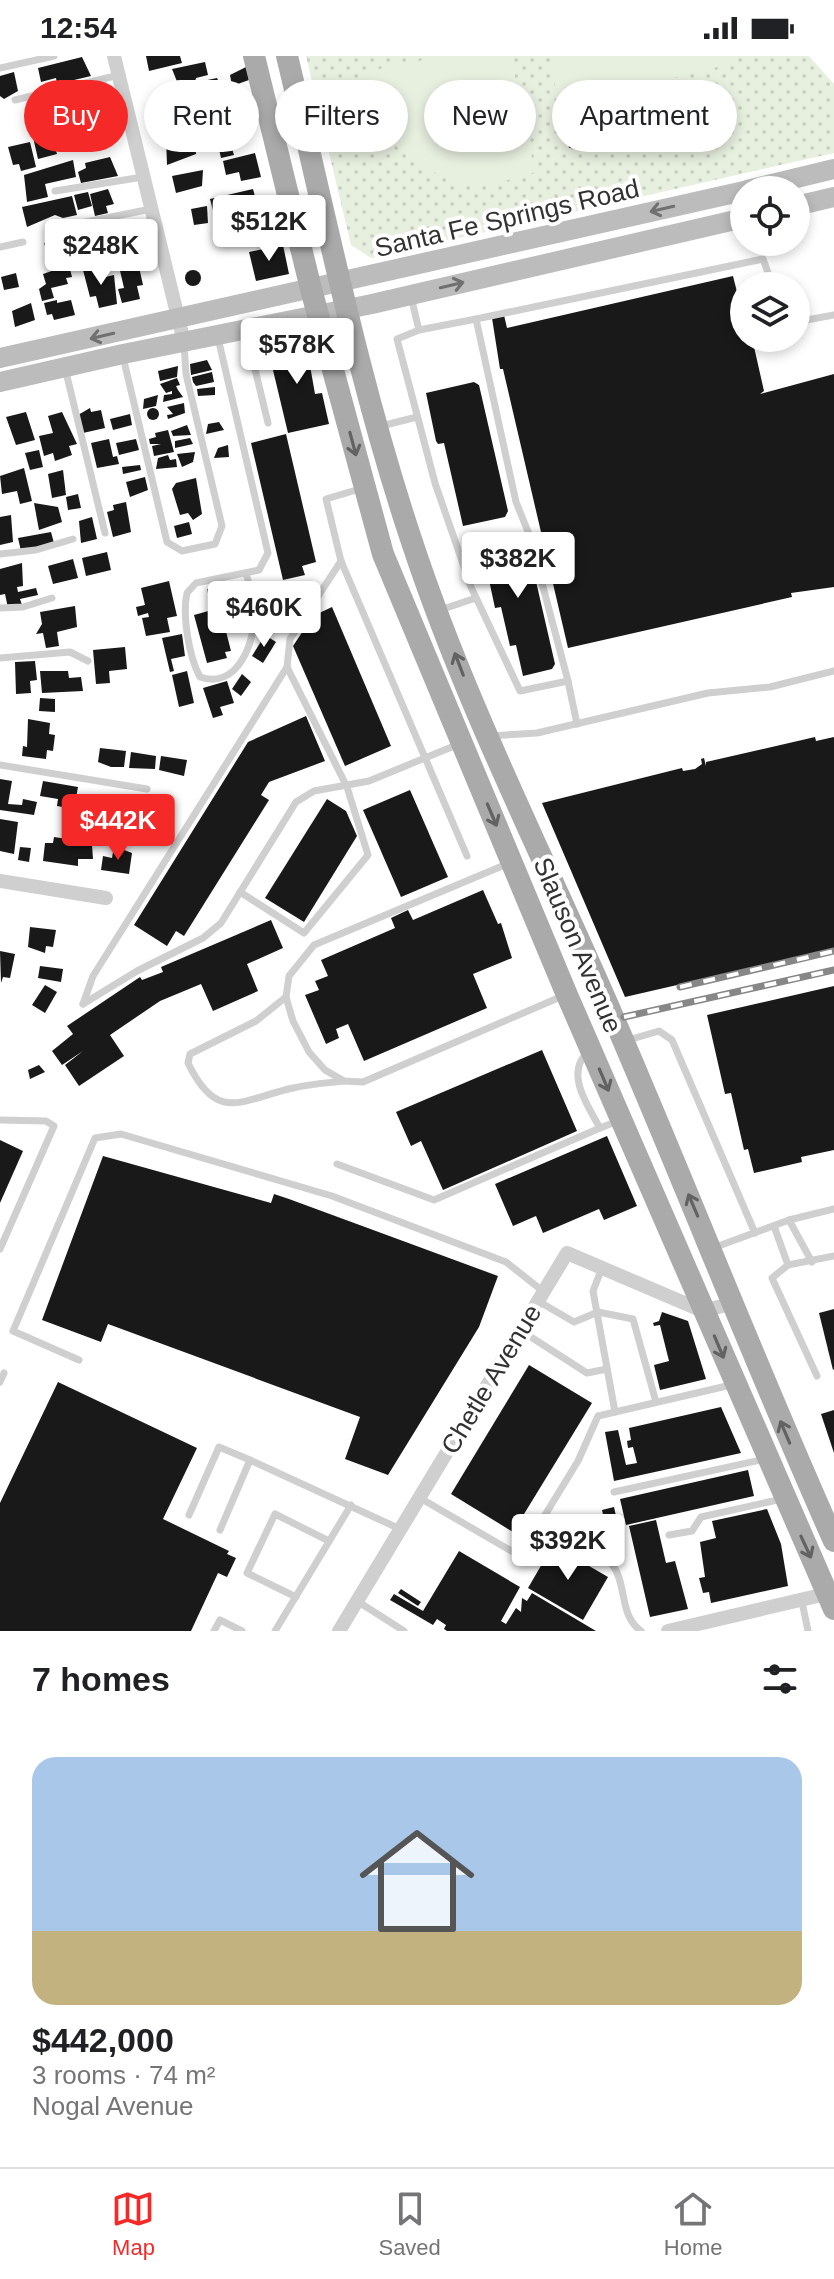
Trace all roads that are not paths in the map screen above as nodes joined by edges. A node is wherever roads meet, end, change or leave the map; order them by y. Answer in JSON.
{"nodes":[{"id":1,"x":54,"y":56,"type":"edge"},
{"id":2,"x":114,"y":56,"type":"edge"},
{"id":3,"x":254,"y":56,"type":"edge"},
{"id":4,"x":287,"y":56,"type":"edge"},
{"id":5,"x":0,"y":68,"type":"edge"},
{"id":6,"x":119,"y":75,"type":"junction"},
{"id":7,"x":15,"y":100,"type":"dead end"},
{"id":8,"x":834,"y":169,"type":"edge"},
{"id":9,"x":810,"y":176,"type":"edge"},
{"id":10,"x":143,"y":177,"type":"junction"},
{"id":11,"x":55,"y":191,"type":"dead end"},
{"id":12,"x":834,"y":197,"type":"edge"},
{"id":13,"x":730,"y":199,"type":"edge"},
{"id":14,"x":810,"y":203,"type":"edge"},
{"id":15,"x":151,"y":209,"type":"junction"},
{"id":16,"x":730,"y":221,"type":"edge"},
{"id":17,"x":66,"y":226,"type":"dead end"},
{"id":18,"x":23,"y":242,"type":"dead end"},
{"id":19,"x":0,"y":247,"type":"edge"},
{"id":20,"x":768,"y":272,"type":"edge"},
{"id":21,"x":342,"y":282,"type":"junction"},
{"id":22,"x":311,"y":289,"type":"junction"},
{"id":23,"x":410,"y":295,"type":"junction"},
{"id":24,"x":348,"y":308,"type":"junction"},
{"id":25,"x":318,"y":314,"type":"junction"},
{"id":26,"x":834,"y":315,"type":"edge"},
{"id":27,"x":178,"y":319,"type":"junction"},
{"id":28,"x":476,"y":319,"type":"junction"},
{"id":29,"x":810,"y":319,"type":"edge"},
{"id":30,"x":245,"y":330,"type":"junction"},
{"id":31,"x":419,"y":330,"type":"junction"},
{"id":32,"x":218,"y":336,"type":"junction"},
{"id":33,"x":184,"y":342,"type":"junction"},
{"id":34,"x":123,"y":354,"type":"junction"},
{"id":35,"x":0,"y":358,"type":"edge"},
{"id":36,"x":64,"y":367,"type":"junction"},
{"id":37,"x":0,"y":382,"type":"edge"},
{"id":38,"x":417,"y":417,"type":"junction"},
{"id":39,"x":268,"y":423,"type":"dead end"},
{"id":40,"x":378,"y":427,"type":"junction"},
{"id":41,"x":365,"y":488,"type":"junction"},
{"id":42,"x":105,"y":533,"type":"dead end"},
{"id":43,"x":73,"y":539,"type":"dead end"},
{"id":44,"x":0,"y":554,"type":"edge"},
{"id":45,"x":341,"y":561,"type":"junction"},
{"id":46,"x":246,"y":573,"type":"junction"},
{"id":47,"x":52,"y":598,"type":"dead end"},
{"id":48,"x":476,"y":598,"type":"junction"},
{"id":49,"x":0,"y":608,"type":"edge"},
{"id":50,"x":439,"y":610,"type":"junction"},
{"id":51,"x":0,"y":658,"type":"edge"},
{"id":52,"x":88,"y":661,"type":"dead end"},
{"id":53,"x":287,"y":667,"type":"junction"},
{"id":54,"x":834,"y":671,"type":"edge"},
{"id":55,"x":568,"y":681,"type":"junction"},
{"id":56,"x":577,"y":724,"type":"junction"},
{"id":57,"x":487,"y":737,"type":"junction"},
{"id":58,"x":461,"y":743,"type":"junction"},
{"id":59,"x":425,"y":758,"type":"junction"},
{"id":60,"x":0,"y":765,"type":"edge"},
{"id":61,"x":347,"y":787,"type":"junction"},
{"id":62,"x":147,"y":789,"type":"dead end"},
{"id":63,"x":541,"y":853,"type":"junction"},
{"id":64,"x":467,"y":856,"type":"dead end"},
{"id":65,"x":512,"y":862,"type":"junction"},
{"id":66,"x":0,"y":881,"type":"edge"},
{"id":67,"x":240,"y":892,"type":"junction"},
{"id":68,"x":106,"y":898,"type":"dead end"},
{"id":69,"x":567,"y":995,"type":"junction"},
{"id":70,"x":286,"y":997,"type":"junction"},
{"id":71,"x":623,"y":1041,"type":"junction"},
{"id":72,"x":344,"y":1081,"type":"junction"},
{"id":73,"x":0,"y":1120,"type":"edge"},
{"id":74,"x":610,"y":1124,"type":"junction"},
{"id":75,"x":337,"y":1164,"type":"dead end"},
{"id":76,"x":834,"y":1209,"type":"edge"},
{"id":77,"x":789,"y":1220,"type":"junction"},
{"id":78,"x":774,"y":1226,"type":"junction"},
{"id":79,"x":755,"y":1233,"type":"junction"},
{"id":80,"x":711,"y":1248,"type":"junction"},
{"id":81,"x":0,"y":1249,"type":"edge"},
{"id":82,"x":834,"y":1256,"type":"edge"},
{"id":83,"x":812,"y":1262,"type":"junction"},
{"id":84,"x":788,"y":1265,"type":"junction"},
{"id":85,"x":602,"y":1268,"type":"junction"},
{"id":86,"x":541,"y":1296,"type":"junction"},
{"id":87,"x":733,"y":1303,"type":"junction"},
{"id":88,"x":703,"y":1311,"type":"junction"},
{"id":89,"x":598,"y":1312,"type":"junction"},
{"id":90,"x":520,"y":1330,"type":"junction"},
{"id":91,"x":79,"y":1360,"type":"dead end"},
{"id":92,"x":607,"y":1369,"type":"junction"},
{"id":93,"x":4,"y":1373,"type":"dead end"},
{"id":94,"x":817,"y":1376,"type":"dead end"},
{"id":95,"x":0,"y":1382,"type":"edge"},
{"id":96,"x":734,"y":1384,"type":"junction"},
{"id":97,"x":656,"y":1402,"type":"junction"},
{"id":98,"x":615,"y":1412,"type":"junction"},
{"id":99,"x":767,"y":1458,"type":"junction"},
{"id":100,"x":250,"y":1460,"type":"junction"},
{"id":101,"x":614,"y":1492,"type":"dead end"},
{"id":102,"x":420,"y":1498,"type":"junction"},
{"id":103,"x":784,"y":1499,"type":"junction"},
{"id":104,"x":351,"y":1505,"type":"junction"},
{"id":105,"x":189,"y":1515,"type":"dead end"},
{"id":106,"x":400,"y":1529,"type":"junction"},
{"id":107,"x":220,"y":1530,"type":"dead end"},
{"id":108,"x":669,"y":1535,"type":"dead end"},
{"id":109,"x":329,"y":1541,"type":"junction"},
{"id":110,"x":834,"y":1541,"type":"edge"},
{"id":111,"x":584,"y":1553,"type":"dead end"},
{"id":112,"x":296,"y":1597,"type":"junction"},
{"id":113,"x":832,"y":1599,"type":"edge"},
{"id":114,"x":357,"y":1601,"type":"junction"},
{"id":115,"x":802,"y":1602,"type":"junction"},
{"id":116,"x":214,"y":1631,"type":"edge"},
{"id":117,"x":242,"y":1631,"type":"edge"},
{"id":118,"x":275,"y":1631,"type":"edge"},
{"id":119,"x":339,"y":1631,"type":"edge"},
{"id":120,"x":404,"y":1631,"type":"edge"},
{"id":121,"x":641,"y":1631,"type":"edge"},
{"id":122,"x":668,"y":1631,"type":"edge"},
{"id":123,"x":808,"y":1631,"type":"edge"}],
"edges":[{"from":1,"to":5,"type":"lane"},
{"from":2,"to":6,"type":"street"},
{"from":3,"to":22,"type":"main road","name":"Slauson Avenue"},
{"from":4,"to":21,"type":"main road","name":"Slauson Avenue"},
{"from":6,"to":7,"type":"lane"},
{"from":6,"to":10,"type":"street"},
{"from":8,"to":9,"type":"main road","name":"Santa Fe Springs Road"},
{"from":10,"to":11,"type":"lane"},
{"from":10,"to":15,"type":"street"},
{"from":12,"to":14,"type":"main road"},
{"from":13,"to":21,"type":"main road","name":"Santa Fe Springs Road","one_way":true},
{"from":15,"to":17,"type":"lane"},
{"from":15,"to":27,"type":"street"},
{"from":23,"to":16,"type":"main road","name":"Santa Fe Springs Road","one_way":true},
{"from":18,"to":19,"type":"lane"},
{"from":20,"to":28,"type":"lane"},
{"from":21,"to":22,"type":"main road","name":"Santa Fe Springs Road"},
{"from":21,"to":24,"type":"main road","name":"Slauson Avenue"},
{"from":22,"to":25,"type":"main road","name":"Slauson Avenue"},
{"from":22,"to":27,"type":"main road","name":"Santa Fe Springs Road"},
{"from":23,"to":24,"type":"main road","name":"Santa Fe Springs Road"},
{"from":23,"to":31,"type":"lane"},
{"from":24,"to":25,"type":"main road","name":"Santa Fe Springs Road"},
{"from":24,"to":40,"type":"main road","name":"Slauson Avenue"},
{"from":25,"to":30,"type":"main road","name":"Santa Fe Springs Road"},
{"from":25,"to":41,"type":"main road","name":"Slauson Avenue","one_way":true},
{"from":26,"to":29,"type":"lane"},
{"from":27,"to":33,"type":"street"},
{"from":27,"to":35,"type":"main road","name":"Santa Fe Springs Road","one_way":true},
{"from":28,"to":31,"type":"lane"},
{"from":28,"to":55,"type":"lane"},
{"from":30,"to":32,"type":"main road","name":"Santa Fe Springs Road"},
{"from":30,"to":39,"type":"lane"},
{"from":31,"to":38,"type":"lane"},
{"from":32,"to":33,"type":"main road","name":"Santa Fe Springs Road"},
{"from":32,"to":46,"type":"lane"},
{"from":33,"to":34,"type":"main road","name":"Santa Fe Springs Road"},
{"from":33,"to":34,"type":"lane"},
{"from":34,"to":36,"type":"main road","name":"Santa Fe Springs Road"},
{"from":36,"to":37,"type":"main road","name":"Santa Fe Springs Road"},
{"from":36,"to":42,"type":"lane"},
{"from":38,"to":40,"type":"lane"},
{"from":38,"to":48,"type":"lane"},
{"from":40,"to":50,"type":"main road","name":"Slauson Avenue"},
{"from":41,"to":45,"type":"lane"},
{"from":41,"to":58,"type":"main road","name":"Slauson Avenue"},
{"from":43,"to":44,"type":"lane"},
{"from":45,"to":53,"type":"lane"},
{"from":45,"to":59,"type":"lane"},
{"from":46,"to":46,"type":"lane"},
{"from":47,"to":49,"type":"lane"},
{"from":48,"to":50,"type":"lane"},
{"from":48,"to":55,"type":"lane"},
{"from":57,"to":50,"type":"main road","name":"Slauson Avenue","one_way":true},
{"from":51,"to":52,"type":"lane"},
{"from":53,"to":61,"type":"lane"},
{"from":53,"to":67,"type":"lane"},
{"from":54,"to":56,"type":"lane"},
{"from":55,"to":56,"type":"lane"},
{"from":56,"to":57,"type":"lane"},
{"from":57,"to":58,"type":"main road"},
{"from":57,"to":63,"type":"main road","name":"Slauson Avenue"},
{"from":58,"to":59,"type":"lane"},
{"from":58,"to":65,"type":"main road","name":"Slauson Avenue","one_way":true},
{"from":59,"to":61,"type":"lane"},
{"from":59,"to":64,"type":"lane"},
{"from":60,"to":62,"type":"lane"},
{"from":61,"to":67,"type":"lane"},
{"from":61,"to":67,"type":"lane"},
{"from":63,"to":65,"type":"main road"},
{"from":63,"to":71,"type":"main road","name":"Slauson Avenue"},
{"from":65,"to":69,"type":"main road","name":"Slauson Avenue"},
{"from":65,"to":70,"type":"lane"},
{"from":66,"to":68,"type":"street"},
{"from":69,"to":72,"type":"lane"},
{"from":69,"to":74,"type":"main road","name":"Slauson Avenue"},
{"from":70,"to":72,"type":"lane"},
{"from":70,"to":72,"type":"lane"},
{"from":71,"to":79,"type":"lane"},
{"from":80,"to":71,"type":"main road","name":"Slauson Avenue","one_way":true},
{"from":73,"to":81,"type":"lane"},
{"from":74,"to":75,"type":"lane"},
{"from":74,"to":88,"type":"main road","name":"Slauson Avenue"},
{"from":76,"to":77,"type":"lane"},
{"from":77,"to":78,"type":"lane"},
{"from":77,"to":83,"type":"lane"},
{"from":78,"to":79,"type":"lane"},
{"from":78,"to":84,"type":"lane"},
{"from":79,"to":80,"type":"lane"},
{"from":80,"to":87,"type":"main road","name":"Slauson Avenue"},
{"from":82,"to":83,"type":"lane"},
{"from":83,"to":84,"type":"lane"},
{"from":84,"to":94,"type":"lane"},
{"from":85,"to":86,"type":"street","name":"Chetle Avenue"},
{"from":85,"to":88,"type":"street","name":"Chetle Avenue"},
{"from":85,"to":89,"type":"lane"},
{"from":86,"to":89,"type":"lane"},
{"from":86,"to":90,"type":"street","name":"Chetle Avenue"},
{"from":86,"to":91,"type":"lane"},
{"from":87,"to":88,"type":"street"},
{"from":110,"to":87,"type":"main road","name":"Slauson Avenue","one_way":true},
{"from":88,"to":96,"type":"main road","name":"Slauson Avenue","one_way":true},
{"from":89,"to":92,"type":"lane"},
{"from":89,"to":97,"type":"lane"},
{"from":90,"to":92,"type":"lane"},
{"from":90,"to":102,"type":"street","name":"Chetle Avenue"},
{"from":92,"to":98,"type":"lane"},
{"from":93,"to":95,"type":"lane"},
{"from":96,"to":97,"type":"lane"},
{"from":96,"to":99,"type":"main road","name":"Slauson Avenue"},
{"from":97,"to":98,"type":"lane"},
{"from":98,"to":102,"type":"lane"},
{"from":99,"to":101,"type":"lane"},
{"from":99,"to":103,"type":"main road","name":"Slauson Avenue"},
{"from":100,"to":104,"type":"lane"},
{"from":100,"to":105,"type":"lane"},
{"from":100,"to":107,"type":"lane"},
{"from":102,"to":106,"type":"street","name":"Chetle Avenue"},
{"from":103,"to":108,"type":"lane"},
{"from":103,"to":113,"type":"main road","name":"Slauson Avenue","one_way":true},
{"from":104,"to":106,"type":"lane"},
{"from":104,"to":109,"type":"lane"},
{"from":106,"to":114,"type":"street","name":"Chetle Avenue"},
{"from":109,"to":112,"type":"lane"},
{"from":109,"to":112,"type":"lane"},
{"from":111,"to":121,"type":"lane"},
{"from":112,"to":118,"type":"lane"},
{"from":113,"to":115,"type":"street"},
{"from":114,"to":119,"type":"street","name":"Chetle Avenue"},
{"from":114,"to":120,"type":"lane"},
{"from":115,"to":122,"type":"street"},
{"from":115,"to":123,"type":"lane"},
{"from":116,"to":117,"type":"lane"}]}
